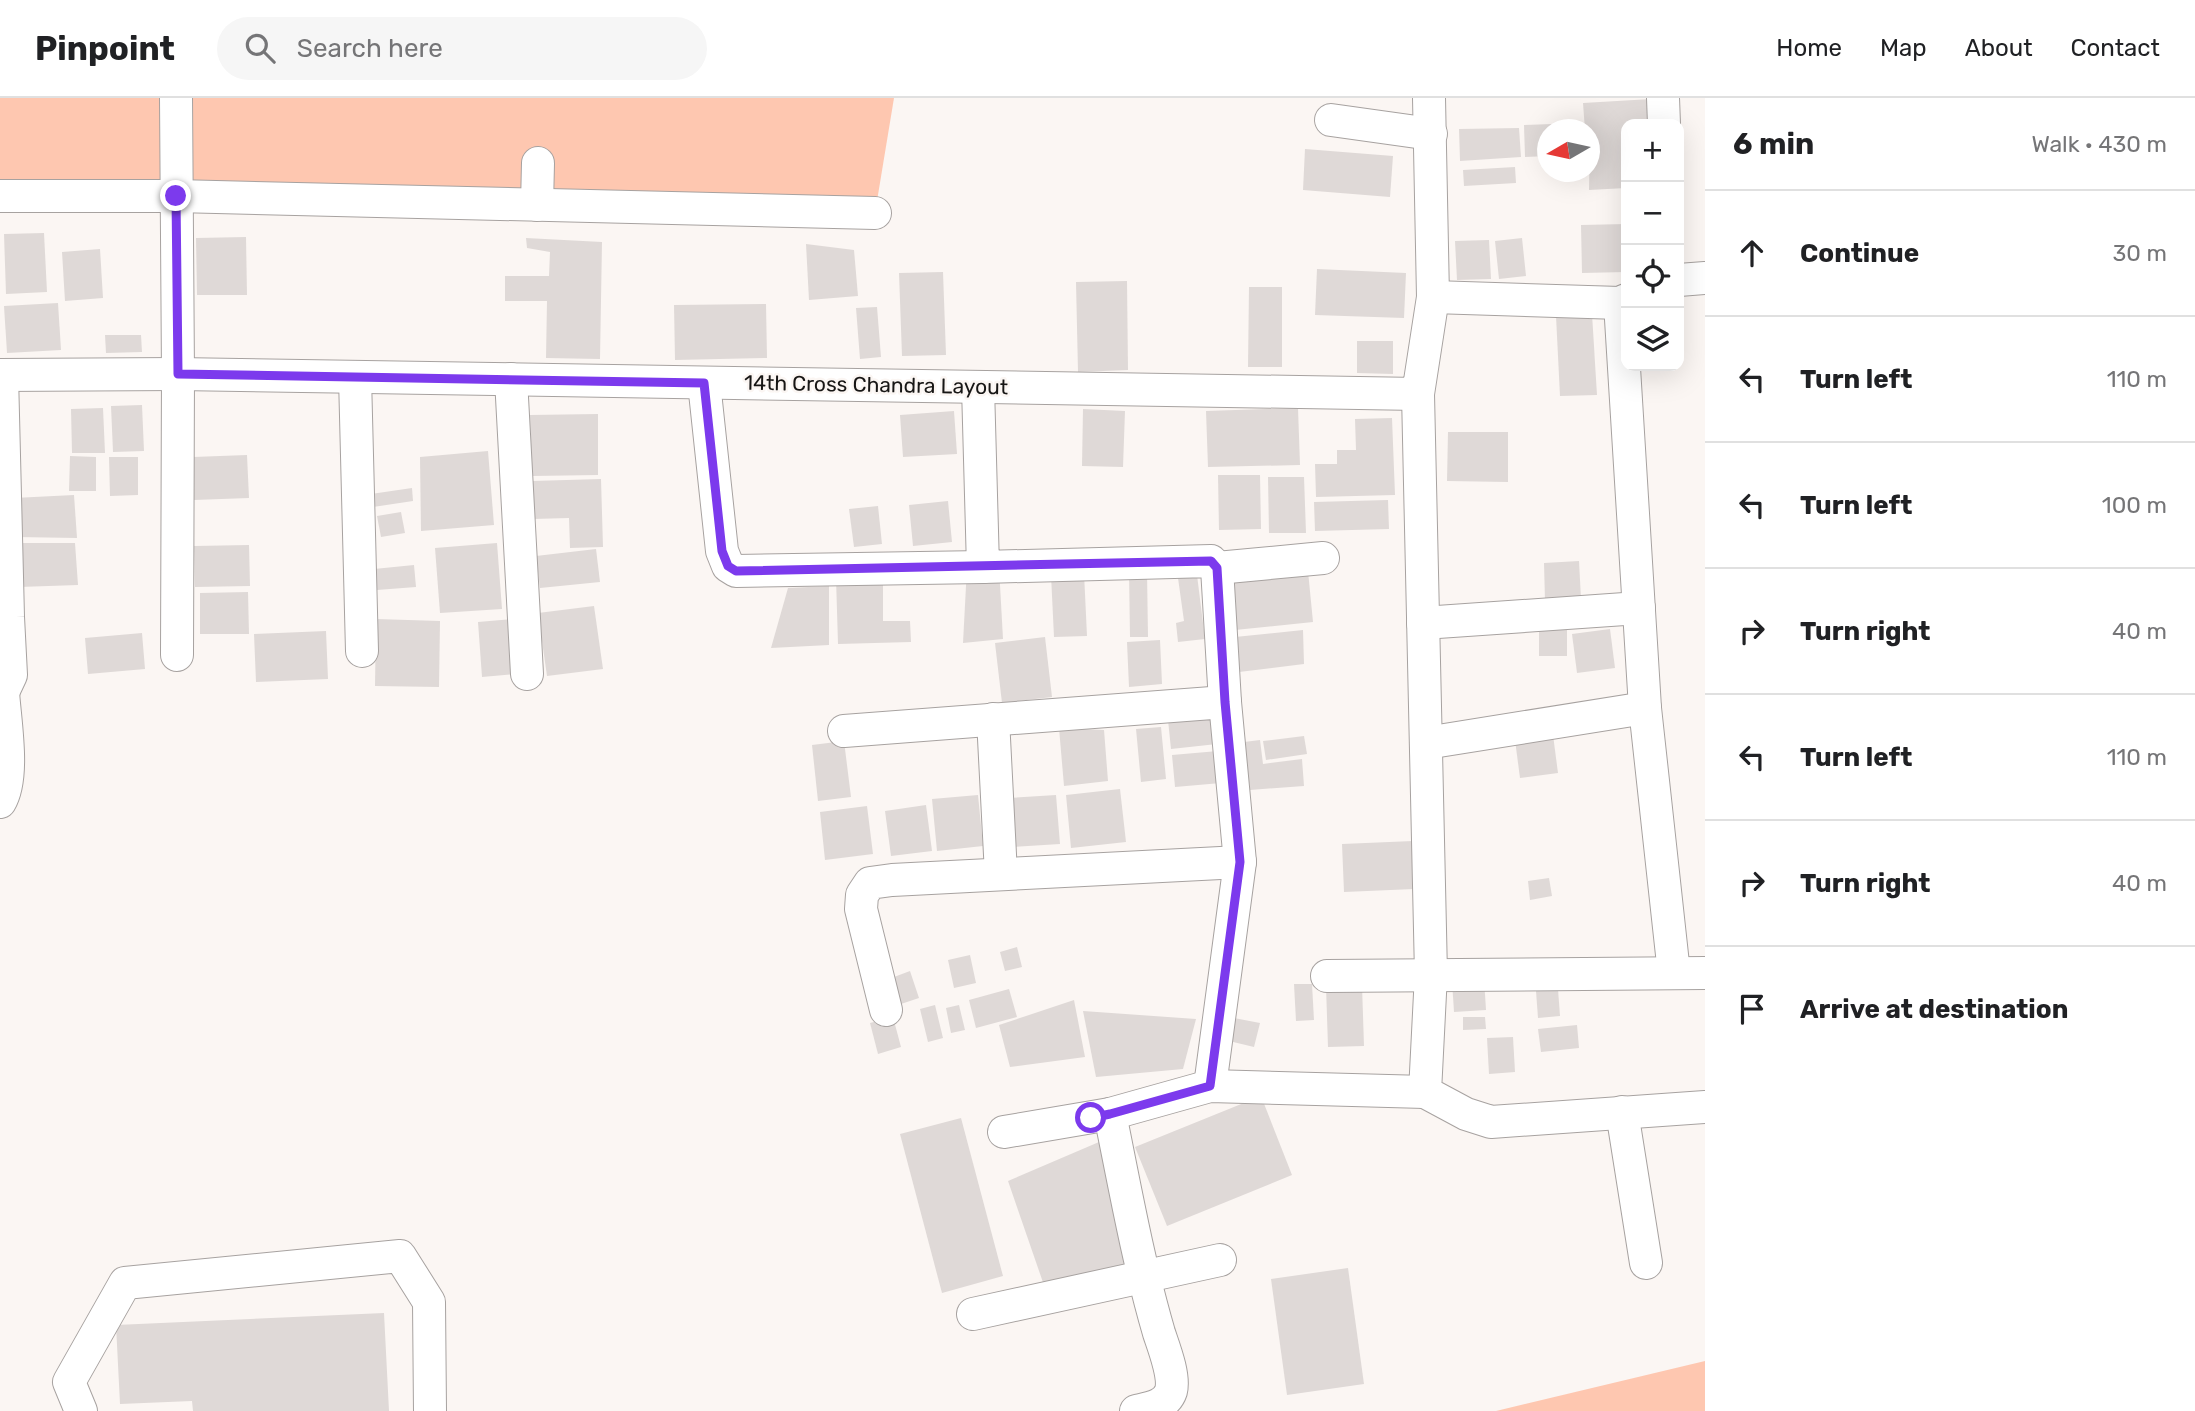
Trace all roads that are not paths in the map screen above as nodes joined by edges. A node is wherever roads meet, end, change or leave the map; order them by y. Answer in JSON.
{"nodes":[{"id":1,"x":176,"y":98,"type":"edge"},
{"id":2,"x":1429,"y":98,"type":"edge"},
{"id":3,"x":1663,"y":98,"type":"edge"},
{"id":4,"x":1664,"y":119,"type":"edge"},
{"id":5,"x":1332,"y":120,"type":"dead end"},
{"id":6,"x":1431,"y":134,"type":"junction"},
{"id":7,"x":538,"y":163,"type":"dead end"},
{"id":8,"x":0,"y":196,"type":"edge"},
{"id":9,"x":176,"y":196,"type":"junction"},
{"id":10,"x":537,"y":205,"type":"junction"},
{"id":11,"x":875,"y":213,"type":"dead end"},
{"id":12,"x":1705,"y":278,"type":"edge"},
{"id":13,"x":1684,"y":280,"type":"edge"},
{"id":14,"x":1433,"y":297,"type":"junction"},
{"id":15,"x":1621,"y":302,"type":"edge"},
{"id":16,"x":1623,"y":308,"type":"edge"},
{"id":17,"x":178,"y":374,"type":"junction"},
{"id":18,"x":1,"y":375,"type":"edge"},
{"id":19,"x":355,"y":377,"type":"junction"},
{"id":20,"x":511,"y":379,"type":"junction"},
{"id":21,"x":704,"y":383,"type":"junction"},
{"id":22,"x":978,"y":387,"type":"junction"},
{"id":23,"x":1418,"y":394,"type":"junction"},
{"id":24,"x":1322,"y":558,"type":"dead end"},
{"id":25,"x":983,"y":566,"type":"junction"},
{"id":26,"x":1217,"y":568,"type":"junction"},
{"id":27,"x":1639,"y":608,"type":"junction"},
{"id":28,"x":1423,"y":623,"type":"junction"},
{"id":29,"x":362,"y":651,"type":"dead end"},
{"id":30,"x":177,"y":654,"type":"dead end"},
{"id":31,"x":527,"y":674,"type":"dead end"},
{"id":32,"x":2,"y":693,"type":"edge"},
{"id":33,"x":1225,"y":702,"type":"junction"},
{"id":34,"x":1645,"y":708,"type":"junction"},
{"id":35,"x":993,"y":719,"type":"junction"},
{"id":36,"x":844,"y":731,"type":"dead end"},
{"id":37,"x":1426,"y":743,"type":"junction"},
{"id":38,"x":0,"y":802,"type":"edge"},
{"id":39,"x":1240,"y":862,"type":"junction"},
{"id":40,"x":1001,"y":874,"type":"junction"},
{"id":41,"x":1690,"y":973,"type":"edge"},
{"id":42,"x":1431,"y":974,"type":"junction"},
{"id":43,"x":1327,"y":976,"type":"dead end"},
{"id":44,"x":886,"y":1010,"type":"dead end"},
{"id":45,"x":1210,"y":1086,"type":"junction"},
{"id":46,"x":1426,"y":1092,"type":"junction"},
{"id":47,"x":1705,"y":1107,"type":"edge"},
{"id":48,"x":1622,"y":1112,"type":"junction"},
{"id":49,"x":1110,"y":1114,"type":"junction"},
{"id":50,"x":1004,"y":1132,"type":"dead end"},
{"id":51,"x":1220,"y":1260,"type":"dead end"},
{"id":52,"x":1646,"y":1262,"type":"dead end"},
{"id":53,"x":1143,"y":1278,"type":"junction"},
{"id":54,"x":973,"y":1314,"type":"dead end"},
{"id":55,"x":69,"y":1382,"type":"junction"},
{"id":56,"x":1175,"y":1400,"type":"edge"},
{"id":57,"x":56,"y":1411,"type":"edge"},
{"id":58,"x":81,"y":1411,"type":"edge"},
{"id":59,"x":430,"y":1411,"type":"edge"},
{"id":60,"x":1136,"y":1411,"type":"edge"}],
"edges":[{"from":1,"to":9,"type":"street"},
{"from":2,"to":6,"type":"street"},
{"from":3,"to":4,"type":"street"},
{"from":5,"to":6,"type":"street"},
{"from":6,"to":14,"type":"street"},
{"from":7,"to":10,"type":"street"},
{"from":8,"to":9,"type":"street"},
{"from":9,"to":10,"type":"street"},
{"from":9,"to":17,"type":"street"},
{"from":10,"to":11,"type":"street"},
{"from":12,"to":13,"type":"street"},
{"from":14,"to":15,"type":"street"},
{"from":14,"to":23,"type":"street"},
{"from":16,"to":27,"type":"street"},
{"from":17,"to":18,"type":"street","name":"14th Cross Chandra Layout"},
{"from":17,"to":19,"type":"street","name":"14th Cross Chandra Layout"},
{"from":17,"to":30,"type":"street"},
{"from":18,"to":32,"type":"street"},
{"from":19,"to":20,"type":"street","name":"14th Cross Chandra Layout"},
{"from":19,"to":29,"type":"street"},
{"from":20,"to":21,"type":"street","name":"14th Cross Chandra Layout"},
{"from":20,"to":31,"type":"street"},
{"from":21,"to":22,"type":"street","name":"14th Cross Chandra Layout"},
{"from":21,"to":25,"type":"street"},
{"from":22,"to":23,"type":"street","name":"14th Cross Chandra Layout"},
{"from":22,"to":25,"type":"street"},
{"from":23,"to":28,"type":"street"},
{"from":24,"to":26,"type":"street"},
{"from":25,"to":26,"type":"street"},
{"from":26,"to":33,"type":"street"},
{"from":27,"to":28,"type":"street"},
{"from":27,"to":34,"type":"street"},
{"from":28,"to":37,"type":"street"},
{"from":32,"to":38,"type":"street"},
{"from":33,"to":35,"type":"street"},
{"from":33,"to":39,"type":"street"},
{"from":34,"to":37,"type":"street"},
{"from":34,"to":41,"type":"street"},
{"from":35,"to":36,"type":"street"},
{"from":35,"to":40,"type":"street"},
{"from":37,"to":42,"type":"street"},
{"from":39,"to":40,"type":"street"},
{"from":39,"to":45,"type":"street"},
{"from":40,"to":44,"type":"street"},
{"from":41,"to":42,"type":"street"},
{"from":42,"to":43,"type":"street"},
{"from":42,"to":46,"type":"street"},
{"from":45,"to":46,"type":"street"},
{"from":45,"to":49,"type":"street"},
{"from":46,"to":48,"type":"street"},
{"from":47,"to":48,"type":"street"},
{"from":48,"to":52,"type":"street"},
{"from":49,"to":50,"type":"street"},
{"from":49,"to":53,"type":"street"},
{"from":51,"to":53,"type":"street"},
{"from":53,"to":54,"type":"street"},
{"from":53,"to":56,"type":"street"},
{"from":55,"to":57,"type":"street"},
{"from":55,"to":58,"type":"street"},
{"from":55,"to":59,"type":"street"},
{"from":56,"to":60,"type":"street"}]}
